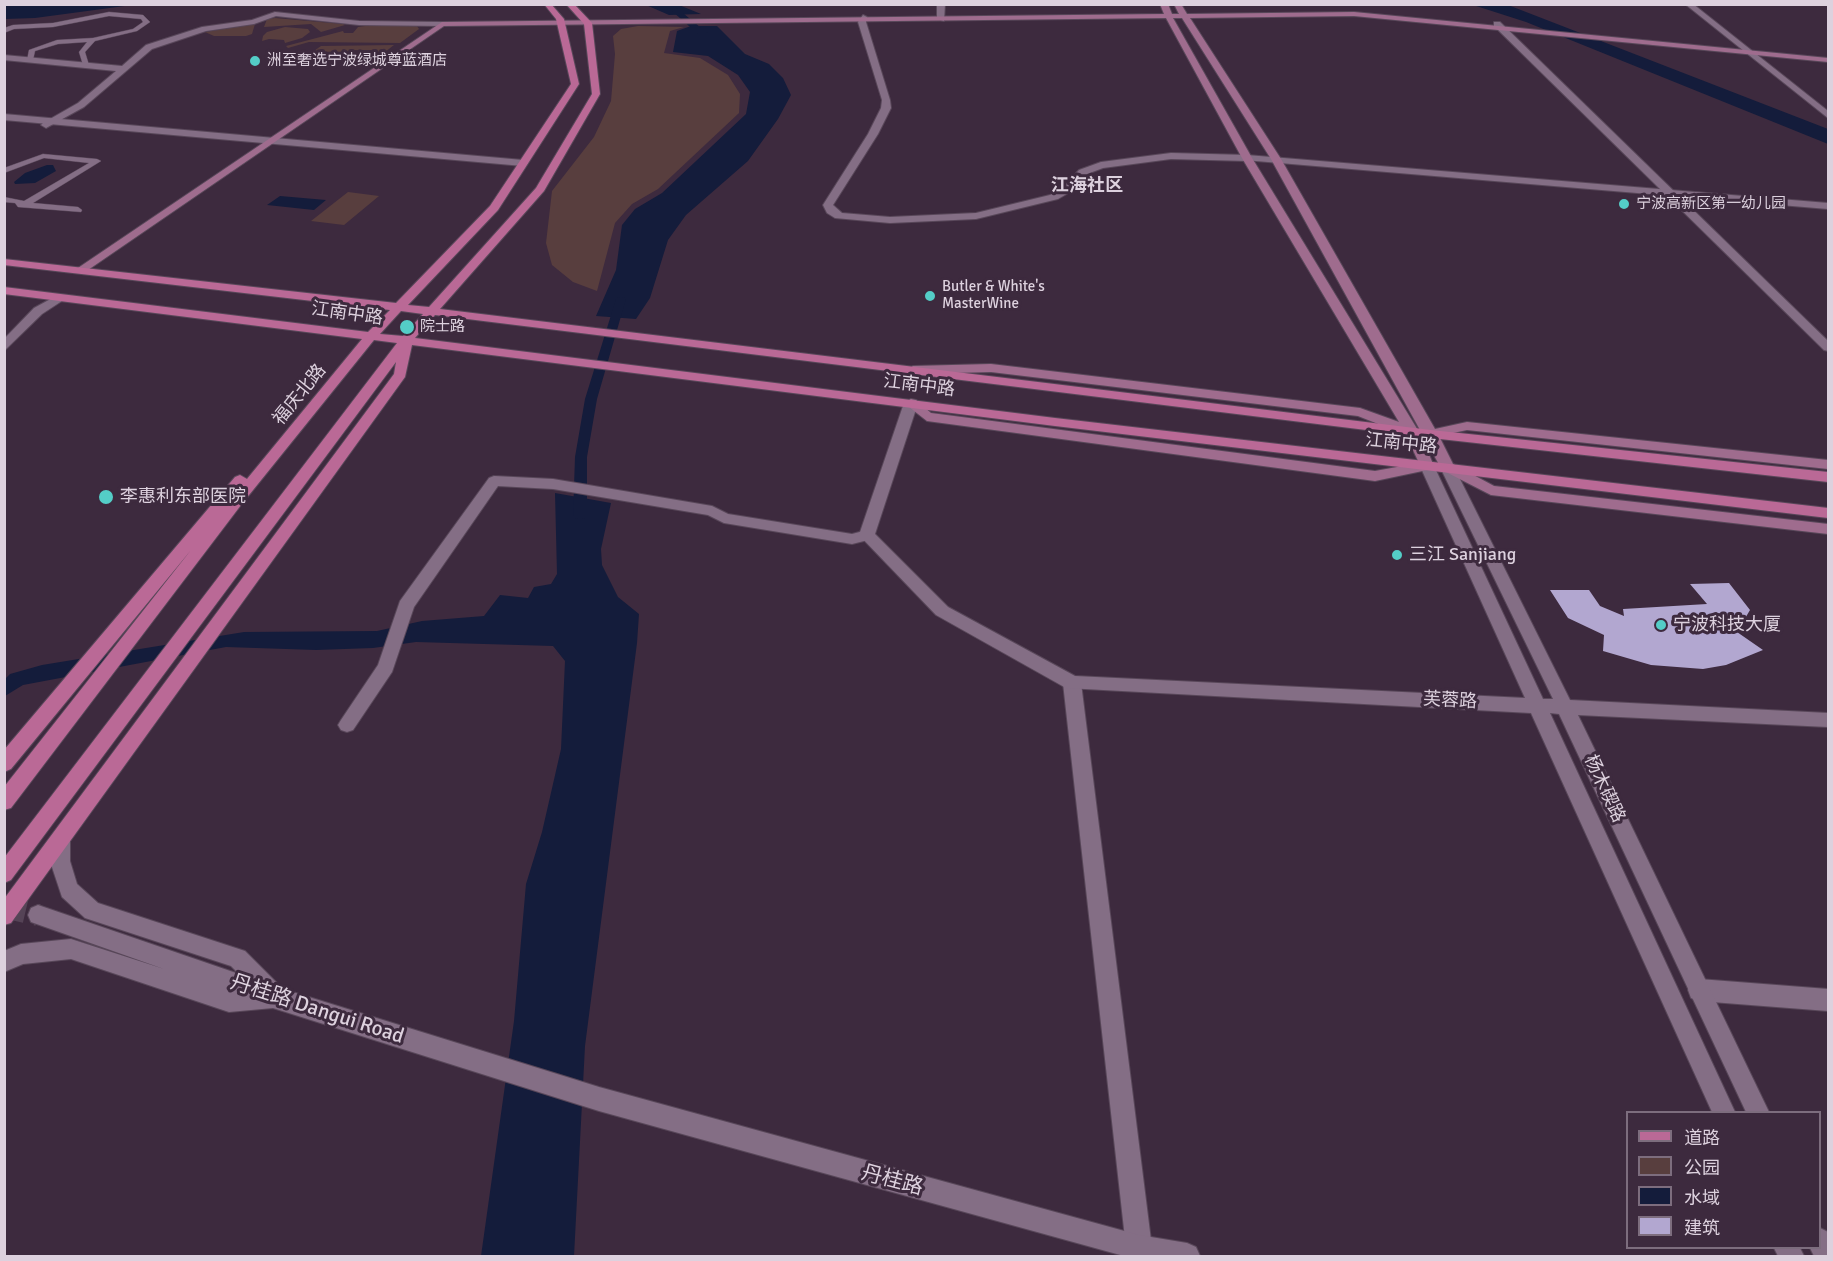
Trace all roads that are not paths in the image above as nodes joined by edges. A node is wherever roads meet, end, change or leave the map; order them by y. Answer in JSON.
{"nodes":[{"id":1,"x":547,"y":4,"type":"edge"},
{"id":2,"x":568,"y":4,"type":"edge"},
{"id":3,"x":943,"y":4,"type":"edge"},
{"id":4,"x":1688,"y":4,"type":"edge"},
{"id":5,"x":1167,"y":11,"type":"edge"},
{"id":6,"x":1181,"y":11,"type":"edge"},
{"id":7,"x":104,"y":15,"type":"junction"},
{"id":8,"x":943,"y":18,"type":"junction"},
{"id":9,"x":862,"y":19,"type":"junction"},
{"id":10,"x":561,"y":21,"type":"junction"},
{"id":11,"x":586,"y":21,"type":"junction"},
{"id":12,"x":442,"y":24,"type":"junction"},
{"id":13,"x":53,"y":25,"type":"junction"},
{"id":14,"x":1499,"y":25,"type":"junction"},
{"id":15,"x":4,"y":31,"type":"edge"},
{"id":16,"x":114,"y":33,"type":"junction"},
{"id":17,"x":93,"y":40,"type":"junction"},
{"id":18,"x":57,"y":42,"type":"junction"},
{"id":19,"x":1750,"y":51,"type":"junction"},
{"id":20,"x":423,"y":53,"type":"dead end"},
{"id":21,"x":4,"y":57,"type":"edge"},
{"id":22,"x":1828,"y":59,"type":"edge"},
{"id":23,"x":30,"y":60,"type":"junction"},
{"id":24,"x":86,"y":65,"type":"junction"},
{"id":25,"x":404,"y":66,"type":"dead end"},
{"id":26,"x":125,"y":69,"type":"junction"},
{"id":27,"x":1828,"y":115,"type":"edge"},
{"id":28,"x":4,"y":119,"type":"edge"},
{"id":29,"x":49,"y":123,"type":"junction"},
{"id":30,"x":265,"y":143,"type":"junction"},
{"id":31,"x":36,"y":156,"type":"junction"},
{"id":32,"x":1247,"y":158,"type":"junction"},
{"id":33,"x":1276,"y":159,"type":"junction"},
{"id":34,"x":4,"y":162,"type":"edge"},
{"id":35,"x":521,"y":166,"type":"junction"},
{"id":36,"x":4,"y":171,"type":"edge"},
{"id":37,"x":1671,"y":193,"type":"junction"},
{"id":38,"x":4,"y":196,"type":"edge"},
{"id":39,"x":38,"y":196,"type":"junction"},
{"id":40,"x":22,"y":203,"type":"junction"},
{"id":41,"x":1828,"y":206,"type":"edge"},
{"id":42,"x":78,"y":210,"type":"dead end"},
{"id":43,"x":4,"y":262,"type":"edge"},
{"id":44,"x":81,"y":270,"type":"junction"},
{"id":45,"x":4,"y":290,"type":"edge"},
{"id":46,"x":62,"y":297,"type":"junction"},
{"id":47,"x":399,"y":306,"type":"junction"},
{"id":48,"x":435,"y":311,"type":"junction"},
{"id":49,"x":372,"y":335,"type":"junction"},
{"id":50,"x":407,"y":339,"type":"junction"},
{"id":51,"x":1827,"y":344,"type":"edge"},
{"id":52,"x":4,"y":347,"type":"edge"},
{"id":53,"x":911,"y":403,"type":"junction"},
{"id":54,"x":1412,"y":432,"type":"junction"},
{"id":55,"x":1431,"y":434,"type":"junction"},
{"id":56,"x":1828,"y":465,"type":"edge"},
{"id":57,"x":1427,"y":466,"type":"junction"},
{"id":58,"x":1447,"y":467,"type":"junction"},
{"id":59,"x":1828,"y":477,"type":"edge"},
{"id":60,"x":1828,"y":513,"type":"edge"},
{"id":61,"x":1828,"y":529,"type":"edge"},
{"id":62,"x":867,"y":535,"type":"junction"},
{"id":63,"x":1072,"y":682,"type":"junction"},
{"id":64,"x":1538,"y":706,"type":"junction"},
{"id":65,"x":1565,"y":707,"type":"junction"},
{"id":66,"x":1828,"y":720,"type":"edge"},
{"id":67,"x":347,"y":725,"type":"dead end"},
{"id":68,"x":4,"y":764,"type":"edge"},
{"id":69,"x":4,"y":802,"type":"edge"},
{"id":70,"x":60,"y":841,"type":"junction"},
{"id":71,"x":4,"y":874,"type":"edge"},
{"id":72,"x":38,"y":915,"type":"tunnel mouth"},
{"id":73,"x":4,"y":916,"type":"edge"},
{"id":74,"x":4,"y":962,"type":"edge"},
{"id":75,"x":1699,"y":990,"type":"junction"},
{"id":76,"x":277,"y":998,"type":"junction"},
{"id":77,"x":1828,"y":1000,"type":"edge"},
{"id":78,"x":598,"y":1100,"type":"joint"},
{"id":79,"x":1723,"y":1111,"type":"edge"},
{"id":80,"x":1757,"y":1111,"type":"edge"},
{"id":81,"x":1139,"y":1252,"type":"edge"},
{"id":82,"x":1188,"y":1257,"type":"edge"}],
"edges":[{"from":1,"to":10,"type":"main road","name":"福庆北路"},
{"from":2,"to":11,"type":"main road"},
{"from":3,"to":8,"type":"street"},
{"from":4,"to":19,"type":"street"},
{"from":5,"to":6,"type":"main road"},
{"from":5,"to":8,"type":"main road"},
{"from":5,"to":32,"type":"main road"},
{"from":6,"to":14,"type":"main road"},
{"from":6,"to":33,"type":"main road"},
{"from":7,"to":13,"type":"street"},
{"from":7,"to":16,"type":"street"},
{"from":7,"to":16,"type":"street"},
{"from":8,"to":9,"type":"main road"},
{"from":9,"to":11,"type":"main road"},
{"from":9,"to":32,"type":"street"},
{"from":10,"to":11,"type":"main road"},
{"from":10,"to":12,"type":"main road"},
{"from":10,"to":35,"type":"main road","name":"福庆北路"},
{"from":11,"to":48,"type":"main road"},
{"from":12,"to":26,"type":"street"},
{"from":12,"to":30,"type":"main road"},
{"from":13,"to":15,"type":"street"},
{"from":13,"to":18,"type":"street"},
{"from":14,"to":19,"type":"main road"},
{"from":14,"to":37,"type":"street"},
{"from":16,"to":17,"type":"street"},
{"from":17,"to":18,"type":"street"},
{"from":17,"to":24,"type":"street"},
{"from":18,"to":23,"type":"street"},
{"from":19,"to":22,"type":"main road"},
{"from":19,"to":27,"type":"street"},
{"from":20,"to":25,"type":"street"},
{"from":21,"to":23,"type":"street"},
{"from":23,"to":24,"type":"street"},
{"from":24,"to":26,"type":"street"},
{"from":26,"to":29,"type":"street"},
{"from":28,"to":29,"type":"street"},
{"from":29,"to":30,"type":"street"},
{"from":30,"to":35,"type":"street"},
{"from":30,"to":44,"type":"main road"},
{"from":31,"to":34,"type":"street"},
{"from":31,"to":36,"type":"street"},
{"from":31,"to":39,"type":"street"},
{"from":32,"to":33,"type":"street"},
{"from":32,"to":54,"type":"main road"},
{"from":33,"to":37,"type":"street"},
{"from":33,"to":55,"type":"main road"},
{"from":35,"to":47,"type":"main road","name":"福庆北路"},
{"from":37,"to":41,"type":"street"},
{"from":37,"to":51,"type":"street"},
{"from":38,"to":39,"type":"street"},
{"from":38,"to":40,"type":"street"},
{"from":39,"to":40,"type":"street"},
{"from":40,"to":42,"type":"street"},
{"from":43,"to":44,"type":"main road","name":"江南中路"},
{"from":44,"to":47,"type":"main road","name":"江南中路"},
{"from":45,"to":46,"type":"main road","name":"江南中路"},
{"from":46,"to":49,"type":"main road","name":"江南中路"},
{"from":46,"to":52,"type":"street"},
{"from":47,"to":48,"type":"main road","name":"江南中路"},
{"from":47,"to":49,"type":"main road","name":"福庆北路"},
{"from":48,"to":50,"type":"main road"},
{"from":48,"to":54,"type":"main road","name":"江南中路"},
{"from":49,"to":50,"type":"main road","name":"江南中路"},
{"from":49,"to":68,"type":"main road"},
{"from":49,"to":69,"type":"main road","name":"福庆北路"},
{"from":50,"to":53,"type":"main road","name":"江南中路"},
{"from":50,"to":70,"type":"main road"},
{"from":50,"to":71,"type":"main road"},
{"from":53,"to":57,"type":"main road"},
{"from":53,"to":62,"type":"street"},
{"from":54,"to":55,"type":"main road","name":"江南中路"},
{"from":54,"to":57,"type":"main road"},
{"from":55,"to":56,"type":"main road"},
{"from":55,"to":58,"type":"main road"},
{"from":55,"to":59,"type":"main road","name":"江南中路"},
{"from":57,"to":58,"type":"main road","name":"江南中路"},
{"from":57,"to":64,"type":"street","name":"杨木碶路"},
{"from":58,"to":60,"type":"main road","name":"江南中路"},
{"from":58,"to":61,"type":"main road"},
{"from":58,"to":65,"type":"street","name":"杨木碶路"},
{"from":62,"to":63,"type":"street"},
{"from":62,"to":67,"type":"street"},
{"from":63,"to":64,"type":"street","name":"芙蓉路"},
{"from":63,"to":81,"type":"street"},
{"from":64,"to":65,"type":"street","name":"芙蓉路"},
{"from":64,"to":79,"type":"street","name":"杨木碶路"},
{"from":65,"to":66,"type":"street","name":"芙蓉路"},
{"from":65,"to":75,"type":"street","name":"杨木碶路"},
{"from":70,"to":73,"type":"main road"},
{"from":70,"to":76,"type":"street"},
{"from":72,"to":76,"type":"street","name":"丹桂路 Dangui Road"},
{"from":74,"to":76,"type":"street"},
{"from":75,"to":77,"type":"street"},
{"from":75,"to":80,"type":"street","name":"杨木碶路"},
{"from":76,"to":78,"type":"street","name":"丹桂路 Dangui Road"},
{"from":78,"to":81,"type":"street","name":"丹桂路"},
{"from":81,"to":82,"type":"street","name":"丹桂路"}]}
